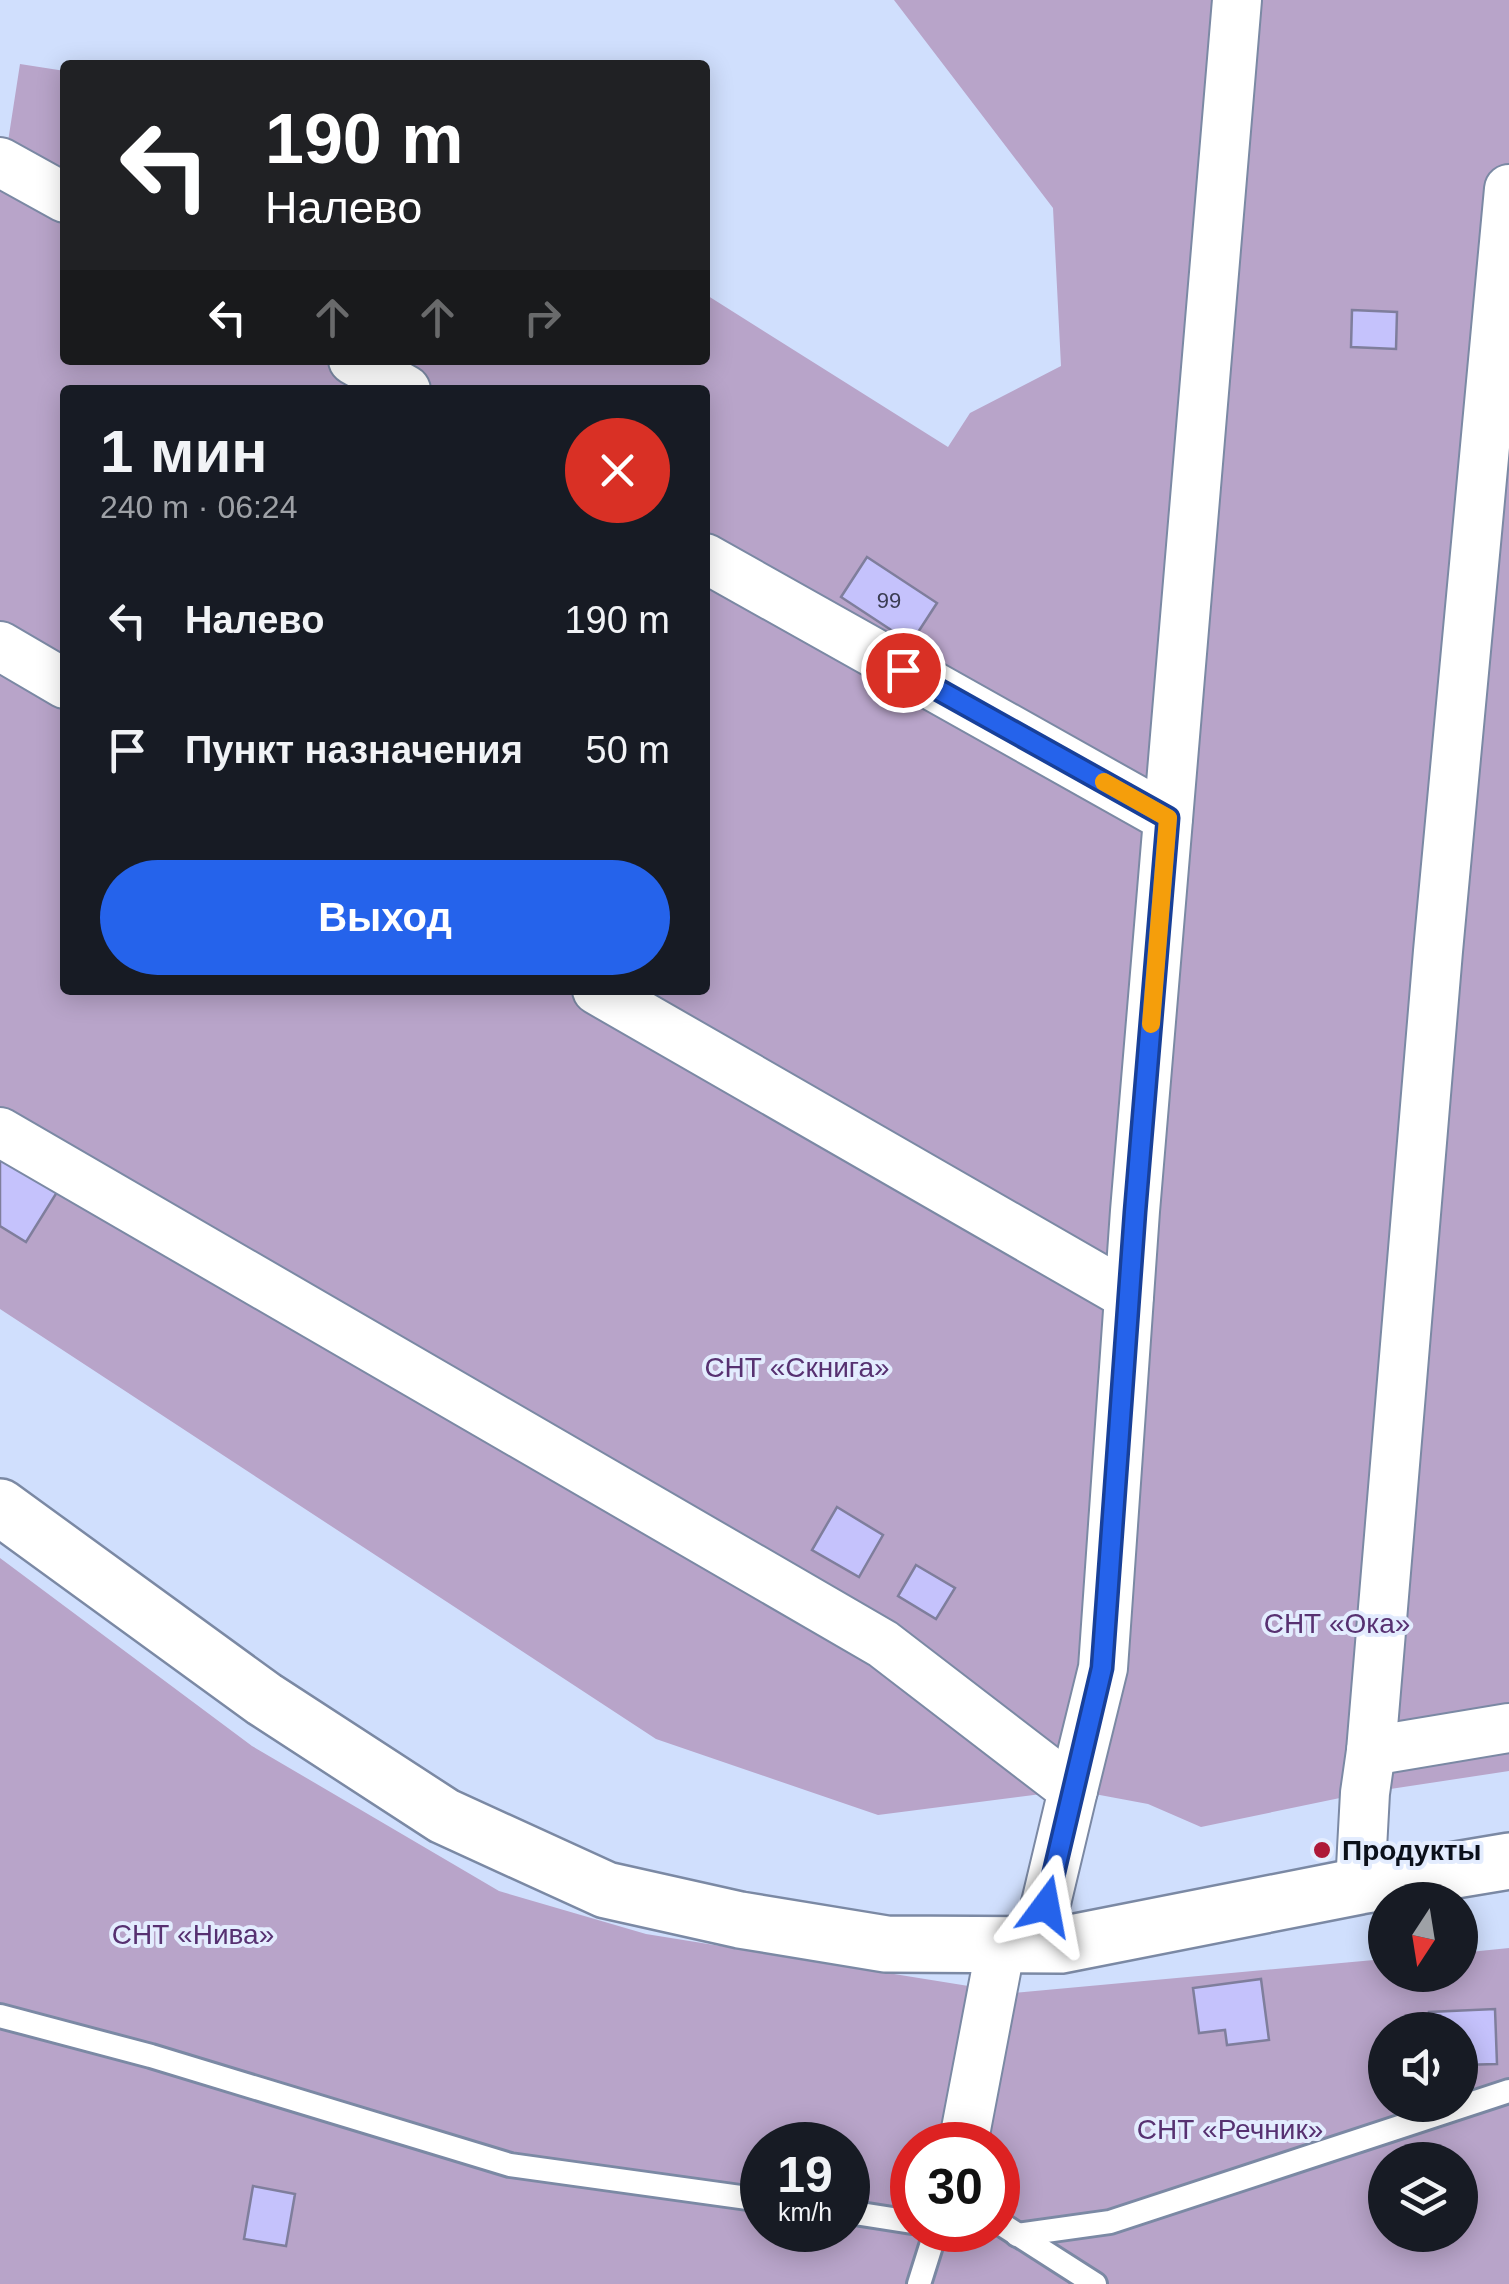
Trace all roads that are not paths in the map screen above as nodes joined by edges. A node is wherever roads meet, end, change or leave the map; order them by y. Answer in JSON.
{"nodes":[{"id":1,"x":1237,"y":0,"type":"edge"},
{"id":2,"x":0,"y":162,"type":"edge"},
{"id":3,"x":1509,"y":189,"type":"edge"},
{"id":4,"x":60,"y":195,"type":"edge"},
{"id":5,"x":362,"y":365,"type":"edge"},
{"id":6,"x":397,"y":385,"type":"edge"},
{"id":7,"x":710,"y":561,"type":"edge"},
{"id":8,"x":0,"y":646,"type":"edge"},
{"id":9,"x":60,"y":681,"type":"edge"},
{"id":10,"x":1168,"y":818,"type":"junction"},
{"id":11,"x":606,"y":995,"type":"edge"},
{"id":12,"x":0,"y":1132,"type":"edge"},
{"id":13,"x":1129,"y":1296,"type":"junction"},
{"id":14,"x":0,"y":1507,"type":"edge"},
{"id":15,"x":1509,"y":1728,"type":"edge"},
{"id":16,"x":1371,"y":1751,"type":"junction"},
{"id":17,"x":1073,"y":1790,"type":"junction"},
{"id":18,"x":1509,"y":1860,"type":"edge"},
{"id":19,"x":1360,"y":1886,"type":"junction"},
{"id":20,"x":1019,"y":1945,"type":"junction"},
{"id":21,"x":0,"y":2016,"type":"edge"},
{"id":22,"x":1509,"y":2091,"type":"edge"},
{"id":23,"x":969,"y":2122,"type":"edge"},
{"id":24,"x":740,"y":2197,"type":"edge"},
{"id":25,"x":1020,"y":2227,"type":"edge"},
{"id":26,"x":1020,"y":2236,"type":"edge"},
{"id":27,"x":929,"y":2252,"type":"edge"},
{"id":28,"x":919,"y":2284,"type":"edge"},
{"id":29,"x":1095,"y":2284,"type":"edge"}],
"edges":[{"from":1,"to":10,"type":"street"},
{"from":2,"to":4,"type":"street"},
{"from":3,"to":16,"type":"street"},
{"from":5,"to":6,"type":"street"},
{"from":7,"to":10,"type":"street"},
{"from":8,"to":9,"type":"street"},
{"from":10,"to":13,"type":"street"},
{"from":11,"to":13,"type":"street"},
{"from":12,"to":17,"type":"street"},
{"from":13,"to":17,"type":"street"},
{"from":14,"to":20,"type":"street"},
{"from":15,"to":16,"type":"street"},
{"from":16,"to":19,"type":"street"},
{"from":17,"to":20,"type":"street"},
{"from":18,"to":19,"type":"street"},
{"from":19,"to":20,"type":"street"},
{"from":20,"to":23,"type":"street"},
{"from":21,"to":24,"type":"lane"},
{"from":22,"to":25,"type":"lane"},
{"from":26,"to":29,"type":"lane"},
{"from":27,"to":28,"type":"lane"}]}
